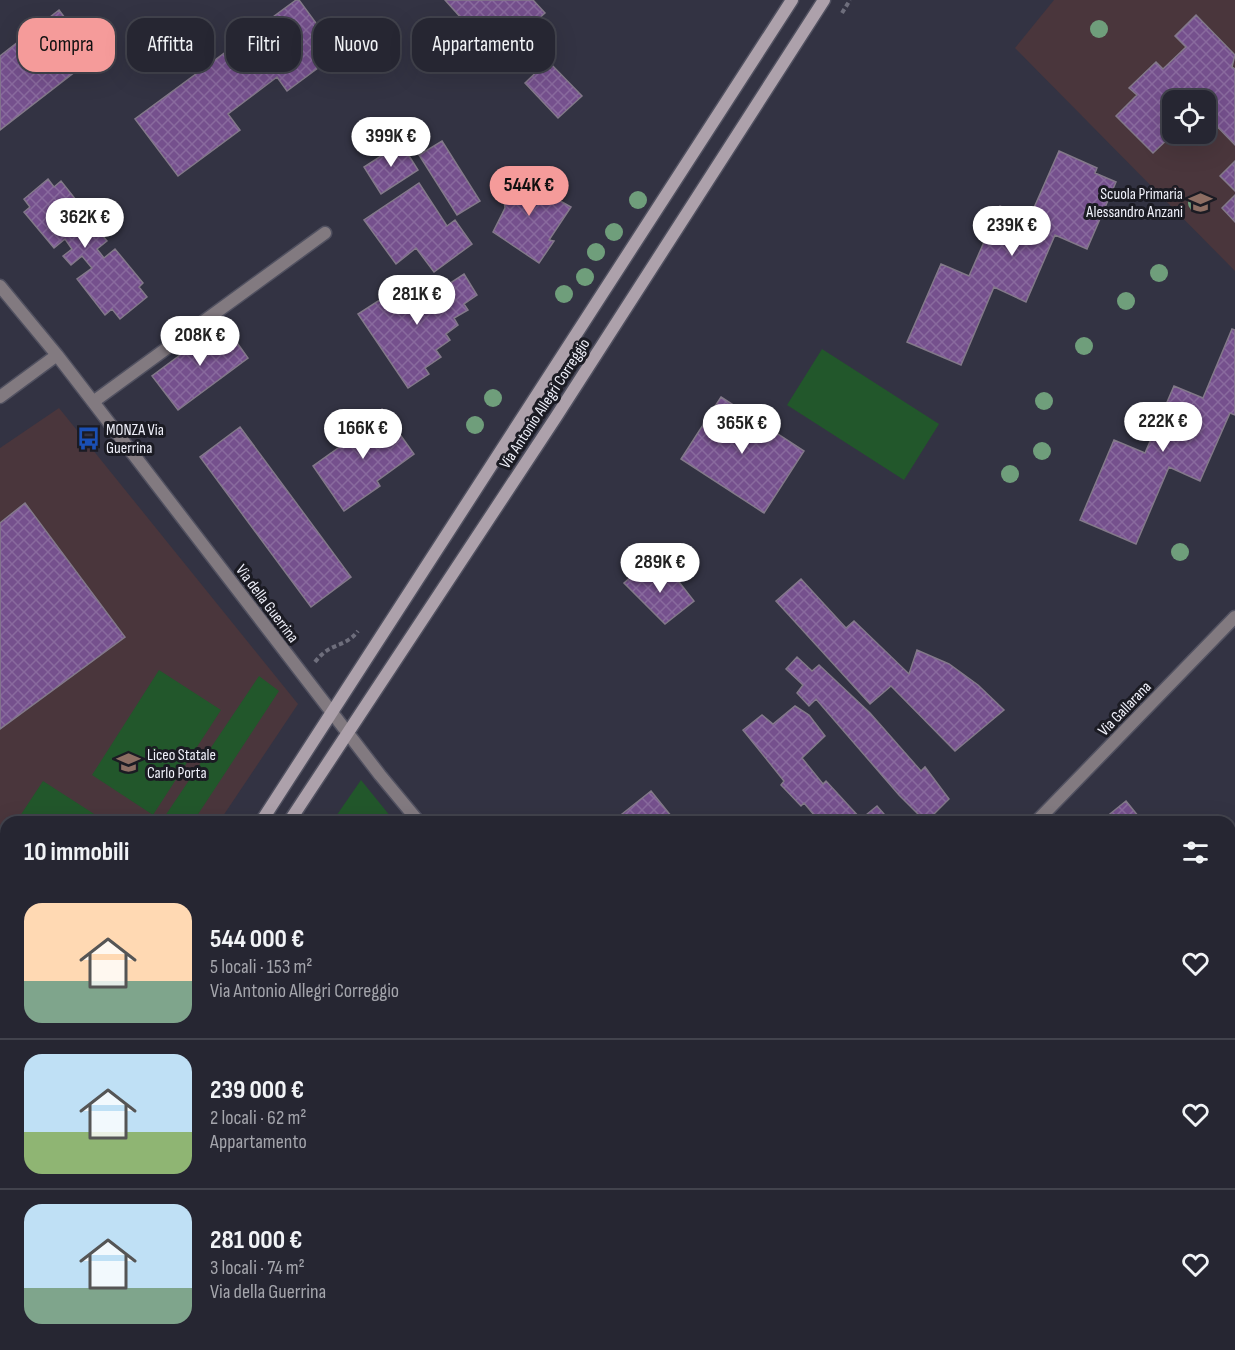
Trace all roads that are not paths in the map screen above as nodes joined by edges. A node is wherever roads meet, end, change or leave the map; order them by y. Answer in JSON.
{"nodes":[{"id":1,"x":792,"y":0,"type":"edge"},
{"id":2,"x":824,"y":0,"type":"edge"},
{"id":3,"x":325,"y":233,"type":"dead end"},
{"id":4,"x":0,"y":286,"type":"edge"},
{"id":5,"x":57,"y":355,"type":"junction"},
{"id":6,"x":0,"y":397,"type":"edge"},
{"id":7,"x":93,"y":402,"type":"junction"},
{"id":8,"x":1235,"y":617,"type":"edge"},
{"id":9,"x":333,"y":714,"type":"junction"},
{"id":10,"x":346,"y":732,"type":"junction"},
{"id":11,"x":265,"y":816,"type":"edge"},
{"id":12,"x":293,"y":816,"type":"edge"},
{"id":13,"x":414,"y":816,"type":"edge"},
{"id":14,"x":1042,"y":816,"type":"edge"}],
"edges":[{"from":1,"to":9,"type":"street","name":"Via Antonio Allegri Correggio"},
{"from":2,"to":10,"type":"street","name":"Via Antonio Allegri Correggio"},
{"from":3,"to":7,"type":"street"},
{"from":4,"to":5,"type":"street","name":"Via della Guerrina"},
{"from":5,"to":6,"type":"street"},
{"from":5,"to":7,"type":"street","name":"Via della Guerrina"},
{"from":7,"to":9,"type":"street","name":"Via della Guerrina"},
{"from":8,"to":14,"type":"street","name":"Via Gallarana"},
{"from":9,"to":10,"type":"street","name":"Via della Guerrina"},
{"from":9,"to":11,"type":"street","name":"Via Antonio Allegri Correggio"},
{"from":10,"to":12,"type":"street","name":"Via Antonio Allegri Correggio"},
{"from":10,"to":13,"type":"street","name":"Via della Guerrina"}]}
